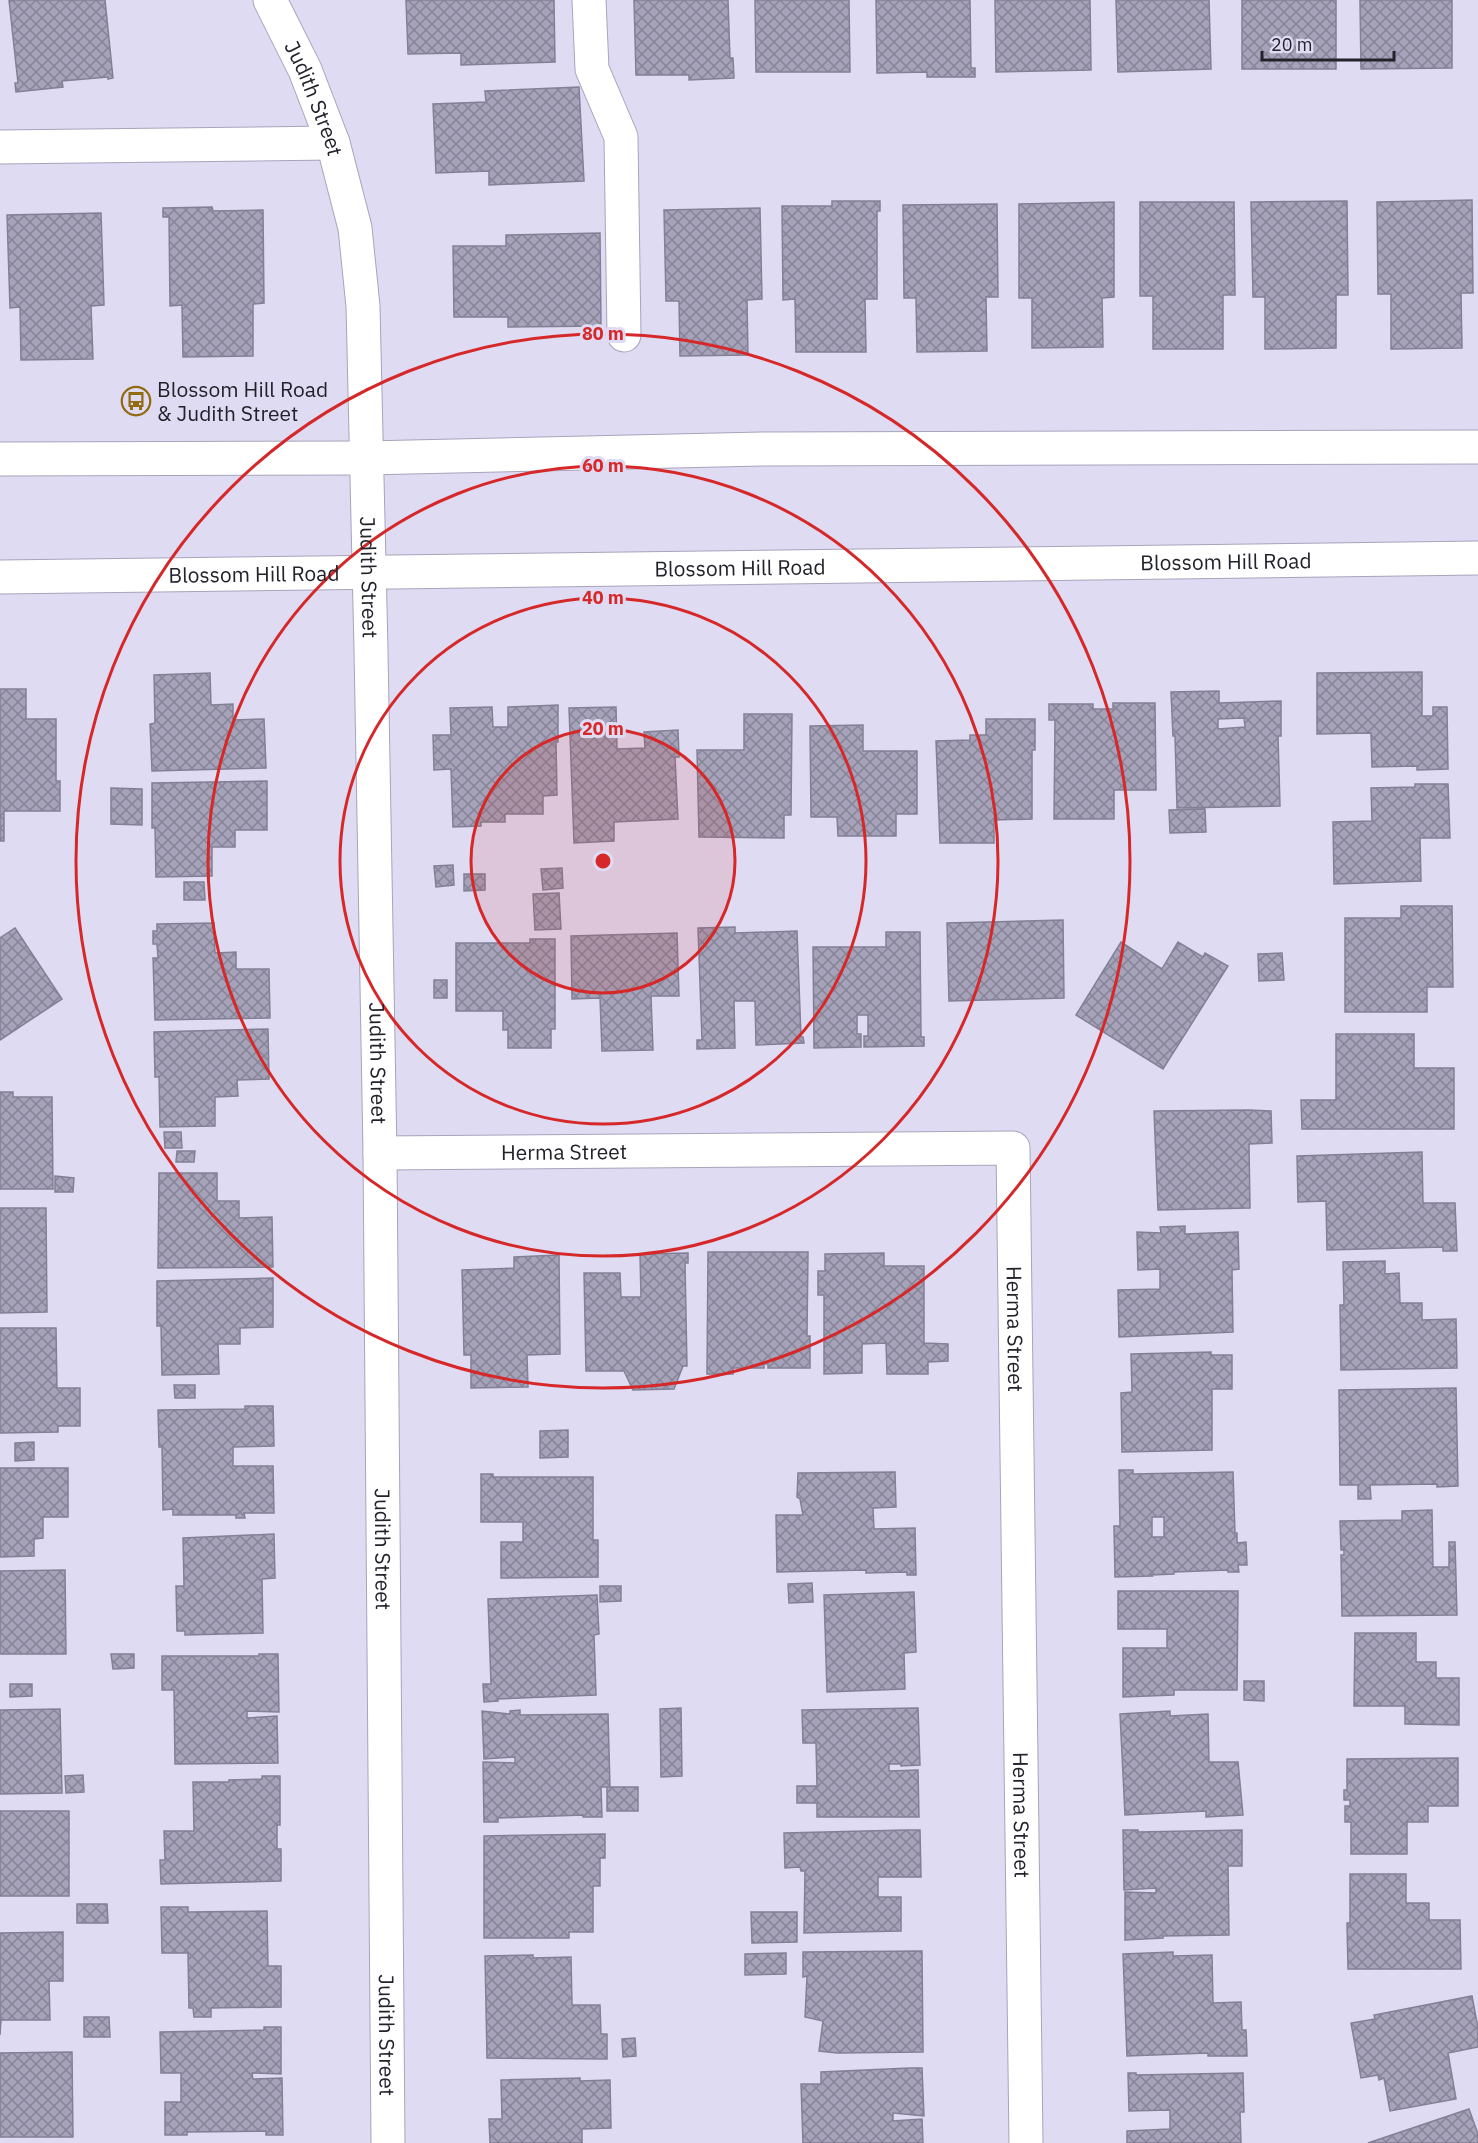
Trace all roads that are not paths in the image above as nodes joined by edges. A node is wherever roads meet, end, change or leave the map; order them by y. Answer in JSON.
{"nodes":[{"id":1,"x":270,"y":0,"type":"edge"},
{"id":2,"x":589,"y":0,"type":"edge"},
{"id":3,"x":333,"y":142,"type":"junction"},
{"id":4,"x":0,"y":147,"type":"edge"},
{"id":5,"x":624,"y":335,"type":"dead end"},
{"id":6,"x":1478,"y":447,"type":"edge"},
{"id":7,"x":366,"y":458,"type":"junction"},
{"id":8,"x":0,"y":459,"type":"edge"},
{"id":9,"x":1478,"y":558,"type":"edge"},
{"id":10,"x":369,"y":572,"type":"junction"},
{"id":11,"x":0,"y":577,"type":"edge"},
{"id":12,"x":380,"y":1153,"type":"junction"},
{"id":13,"x":388,"y":2143,"type":"edge"},
{"id":14,"x":1026,"y":2143,"type":"edge"}],
"edges":[{"from":1,"to":3,"type":"street","name":"Judith Street"},
{"from":2,"to":5,"type":"street"},
{"from":3,"to":4,"type":"street"},
{"from":3,"to":7,"type":"street","name":"Judith Street"},
{"from":6,"to":7,"type":"street"},
{"from":7,"to":8,"type":"street"},
{"from":7,"to":10,"type":"street","name":"Judith Street"},
{"from":9,"to":10,"type":"street","name":"Blossom Hill Road"},
{"from":10,"to":11,"type":"street","name":"Blossom Hill Road"},
{"from":10,"to":12,"type":"street","name":"Judith Street"},
{"from":12,"to":13,"type":"street","name":"Judith Street"},
{"from":12,"to":14,"type":"street","name":"Herma Street"}]}
